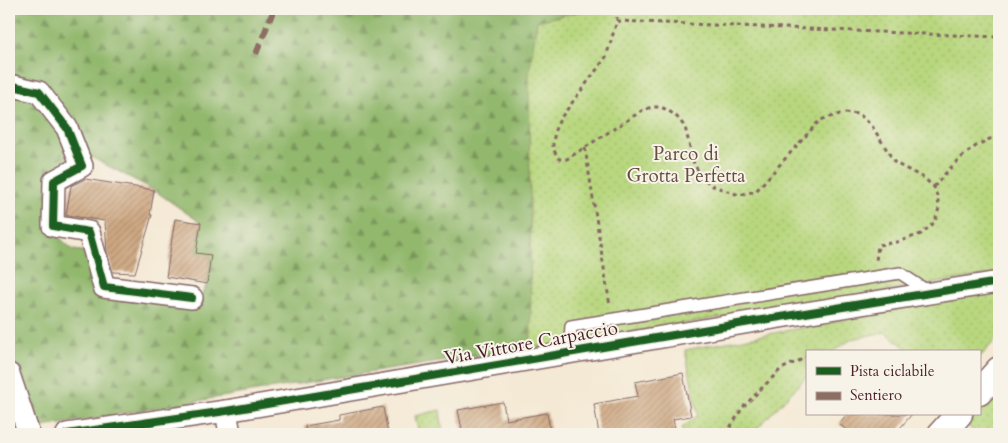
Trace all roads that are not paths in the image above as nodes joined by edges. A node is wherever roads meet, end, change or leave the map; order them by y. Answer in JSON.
{"nodes":[{"id":1,"x":9,"y":85,"type":"edge"},
{"id":2,"x":999,"y":282,"type":"edge"},
{"id":3,"x":930,"y":293,"type":"junction"},
{"id":4,"x":192,"y":298,"type":"dead end"},
{"id":5,"x":569,"y":353,"type":"junction"},
{"id":6,"x":999,"y":370,"type":"edge"},
{"id":7,"x":9,"y":374,"type":"edge"},
{"id":8,"x":980,"y":391,"type":"edge"},
{"id":9,"x":226,"y":411,"type":"junction"},
{"id":10,"x":29,"y":434,"type":"edge"},
{"id":11,"x":67,"y":434,"type":"edge"},
{"id":12,"x":230,"y":434,"type":"edge"}],
"edges":[{"from":1,"to":4,"type":"street"},
{"from":2,"to":3,"type":"street","name":"Via Vittore Carpaccio"},
{"from":3,"to":5,"type":"street","name":"Via Vittore Carpaccio"},
{"from":3,"to":5,"type":"lane"},
{"from":5,"to":9,"type":"street","name":"Via Vittore Carpaccio"},
{"from":6,"to":8,"type":"street"},
{"from":7,"to":10,"type":"street"},
{"from":9,"to":11,"type":"street","name":"Via Vittore Carpaccio"},
{"from":9,"to":12,"type":"street"}]}
